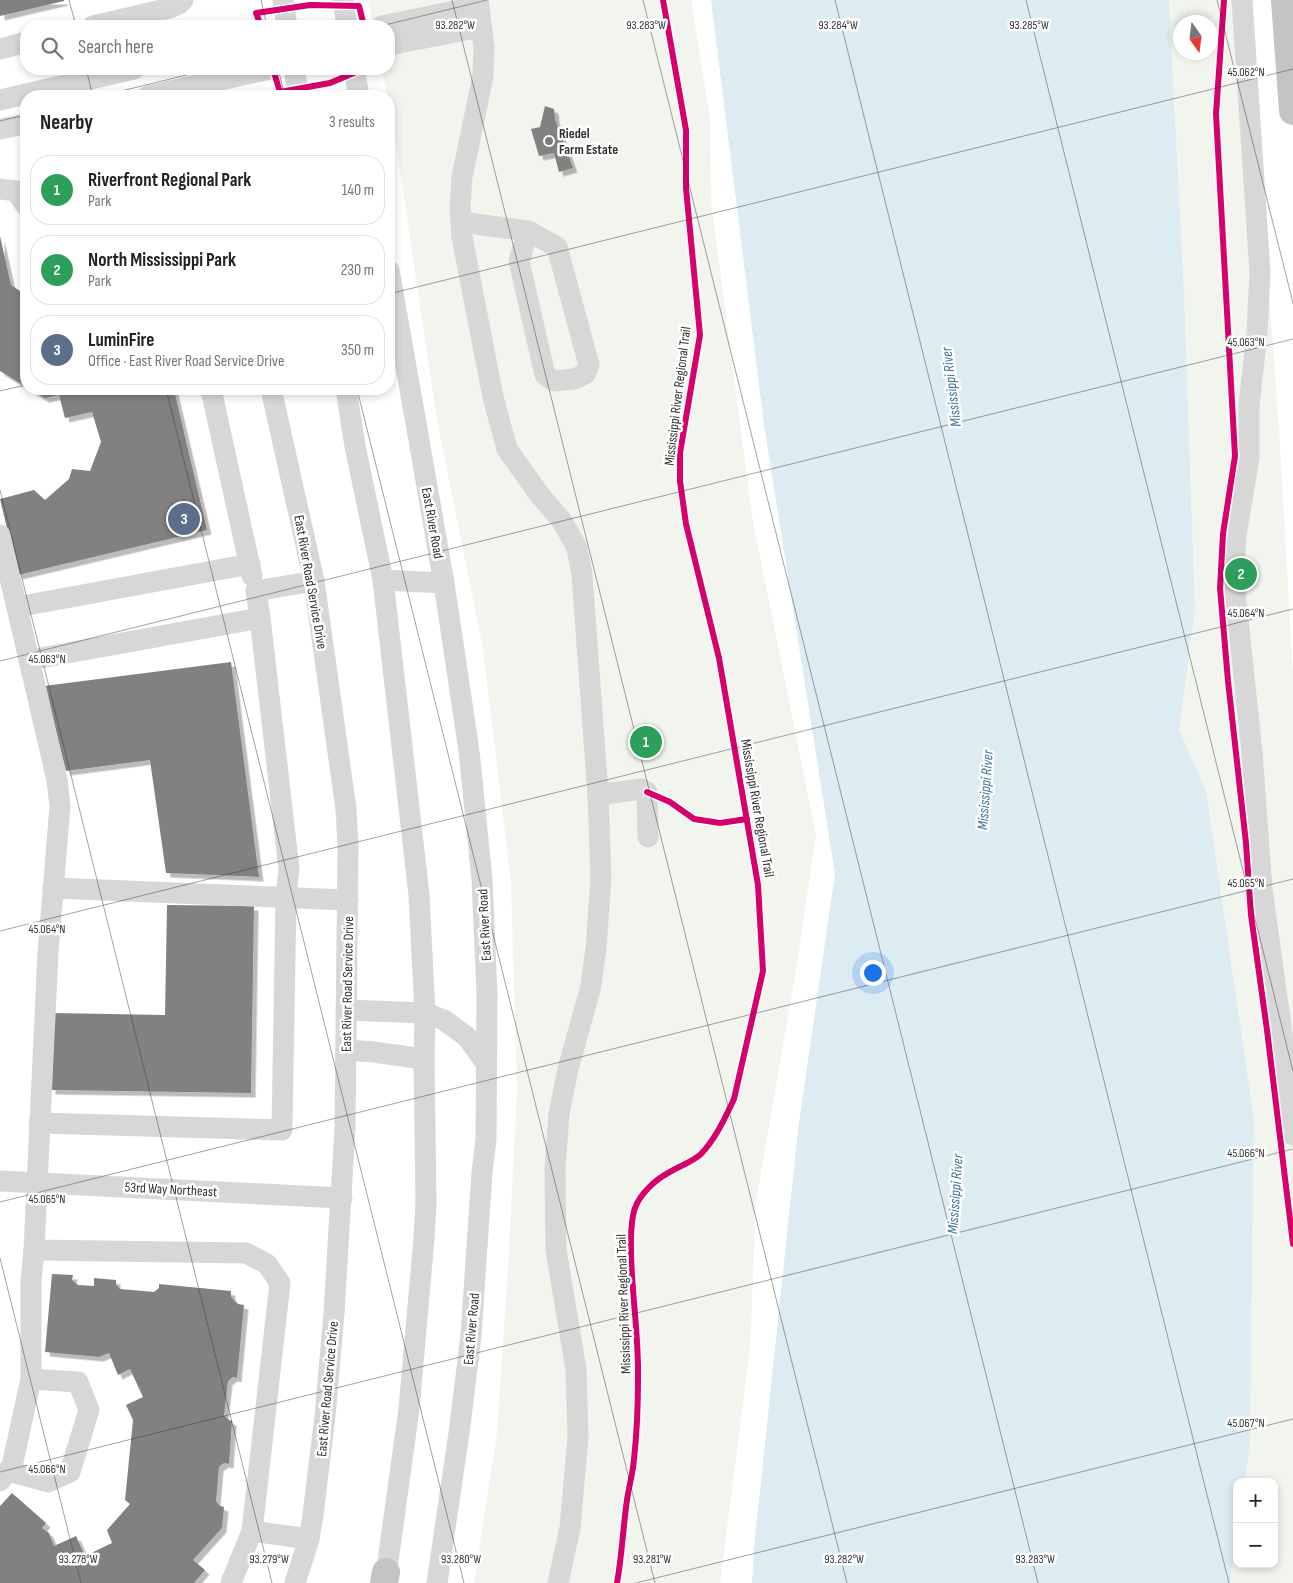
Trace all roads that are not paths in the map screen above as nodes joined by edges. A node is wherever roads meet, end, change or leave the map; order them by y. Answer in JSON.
{"nodes":[{"id":1,"x":182,"y":0,"type":"edge"},
{"id":2,"x":283,"y":0,"type":"edge"},
{"id":3,"x":343,"y":0,"type":"edge"},
{"id":4,"x":1242,"y":0,"type":"edge"},
{"id":5,"x":1285,"y":0,"type":"edge"},
{"id":6,"x":479,"y":3,"type":"edge"},
{"id":7,"x":119,"y":20,"type":"edge"},
{"id":8,"x":286,"y":20,"type":"edge"},
{"id":9,"x":346,"y":20,"type":"edge"},
{"id":10,"x":395,"y":23,"type":"edge"},
{"id":11,"x":481,"y":27,"type":"junction"},
{"id":12,"x":20,"y":43,"type":"edge"},
{"id":13,"x":395,"y":44,"type":"edge"},
{"id":14,"x":0,"y":48,"type":"edge"},
{"id":15,"x":113,"y":75,"type":"edge"},
{"id":16,"x":243,"y":75,"type":"edge"},
{"id":17,"x":295,"y":75,"type":"edge"},
{"id":18,"x":355,"y":75,"type":"edge"},
{"id":19,"x":60,"y":90,"type":"edge"},
{"id":20,"x":175,"y":90,"type":"edge"},
{"id":21,"x":298,"y":90,"type":"edge"},
{"id":22,"x":358,"y":90,"type":"edge"},
{"id":23,"x":20,"y":97,"type":"edge"},
{"id":24,"x":0,"y":100,"type":"edge"},
{"id":25,"x":1293,"y":110,"type":"edge"},
{"id":26,"x":20,"y":125,"type":"edge"},
{"id":27,"x":0,"y":129,"type":"edge"},
{"id":28,"x":0,"y":189,"type":"edge"},
{"id":29,"x":20,"y":197,"type":"edge"},
{"id":30,"x":461,"y":222,"type":"junction"},
{"id":31,"x":528,"y":232,"type":"junction"},
{"id":32,"x":395,"y":304,"type":"edge"},
{"id":33,"x":212,"y":395,"type":"edge"},
{"id":34,"x":272,"y":395,"type":"edge"},
{"id":35,"x":347,"y":395,"type":"edge"},
{"id":36,"x":0,"y":535,"type":"edge"},
{"id":37,"x":250,"y":564,"type":"junction"},
{"id":38,"x":383,"y":580,"type":"junction"},
{"id":39,"x":314,"y":581,"type":"junction"},
{"id":40,"x":444,"y":583,"type":"junction"},
{"id":41,"x":256,"y":591,"type":"junction"},
{"id":42,"x":17,"y":607,"type":"junction"},
{"id":43,"x":260,"y":618,"type":"junction"},
{"id":44,"x":29,"y":660,"type":"junction"},
{"id":45,"x":598,"y":794,"type":"junction"},
{"id":46,"x":648,"y":837,"type":"dead end"},
{"id":47,"x":53,"y":888,"type":"junction"},
{"id":48,"x":286,"y":897,"type":"junction"},
{"id":49,"x":348,"y":900,"type":"junction"},
{"id":50,"x":346,"y":1010,"type":"junction"},
{"id":51,"x":425,"y":1013,"type":"junction"},
{"id":52,"x":346,"y":1050,"type":"junction"},
{"id":53,"x":424,"y":1059,"type":"junction"},
{"id":54,"x":486,"y":1063,"type":"junction"},
{"id":55,"x":40,"y":1123,"type":"junction"},
{"id":56,"x":1293,"y":1135,"type":"edge"},
{"id":57,"x":0,"y":1181,"type":"edge"},
{"id":58,"x":36,"y":1182,"type":"junction"},
{"id":59,"x":342,"y":1198,"type":"junction"},
{"id":60,"x":34,"y":1250,"type":"junction"},
{"id":61,"x":32,"y":1380,"type":"junction"},
{"id":62,"x":4,"y":1476,"type":"edge"},
{"id":63,"x":252,"y":1531,"type":"junction"},
{"id":64,"x":309,"y":1539,"type":"junction"},
{"id":65,"x":385,"y":1579,"type":"edge"},
{"id":66,"x":232,"y":1583,"type":"edge"},
{"id":67,"x":295,"y":1583,"type":"edge"},
{"id":68,"x":437,"y":1583,"type":"edge"},
{"id":69,"x":558,"y":1583,"type":"edge"}],
"edges":[{"from":1,"to":7,"type":"street"},
{"from":2,"to":8,"type":"street"},
{"from":3,"to":9,"type":"street"},
{"from":4,"to":56,"type":"street"},
{"from":5,"to":25,"type":"highway"},
{"from":6,"to":10,"type":"street"},
{"from":6,"to":11,"type":"street"},
{"from":11,"to":13,"type":"street"},
{"from":11,"to":30,"type":"street"},
{"from":12,"to":14,"type":"street"},
{"from":15,"to":19,"type":"street"},
{"from":16,"to":20,"type":"street"},
{"from":17,"to":21,"type":"street"},
{"from":18,"to":22,"type":"street"},
{"from":23,"to":24,"type":"street"},
{"from":26,"to":27,"type":"street"},
{"from":28,"to":29,"type":"street"},
{"from":30,"to":31,"type":"street"},
{"from":30,"to":45,"type":"street"},
{"from":31,"to":31,"type":"street"},
{"from":32,"to":40,"type":"street","name":"East River Road"},
{"from":33,"to":37,"type":"street"},
{"from":34,"to":39,"type":"street","name":"East River Road Service Drive"},
{"from":35,"to":38,"type":"street"},
{"from":36,"to":42,"type":"street"},
{"from":37,"to":41,"type":"street"},
{"from":37,"to":42,"type":"street"},
{"from":38,"to":40,"type":"street"},
{"from":38,"to":51,"type":"street"},
{"from":39,"to":41,"type":"street"},
{"from":39,"to":49,"type":"street","name":"East River Road Service Drive"},
{"from":40,"to":54,"type":"street","name":"East River Road"},
{"from":41,"to":43,"type":"street"},
{"from":42,"to":44,"type":"street"},
{"from":43,"to":44,"type":"street"},
{"from":43,"to":48,"type":"street"},
{"from":44,"to":47,"type":"street"},
{"from":45,"to":46,"type":"street"},
{"from":45,"to":69,"type":"street"},
{"from":47,"to":48,"type":"street"},
{"from":47,"to":55,"type":"street"},
{"from":48,"to":49,"type":"street"},
{"from":48,"to":55,"type":"street"},
{"from":49,"to":50,"type":"street","name":"East River Road Service Drive"},
{"from":50,"to":51,"type":"street"},
{"from":50,"to":52,"type":"street","name":"East River Road Service Drive"},
{"from":51,"to":53,"type":"street"},
{"from":51,"to":54,"type":"street"},
{"from":52,"to":53,"type":"street"},
{"from":52,"to":59,"type":"street","name":"East River Road Service Drive"},
{"from":53,"to":65,"type":"street"},
{"from":54,"to":68,"type":"street","name":"East River Road"},
{"from":55,"to":58,"type":"street"},
{"from":57,"to":58,"type":"street","name":"53rd Way Northeast"},
{"from":58,"to":59,"type":"street","name":"53rd Way Northeast"},
{"from":58,"to":60,"type":"street"},
{"from":59,"to":64,"type":"street","name":"East River Road Service Drive"},
{"from":60,"to":61,"type":"street"},
{"from":60,"to":63,"type":"street"},
{"from":61,"to":62,"type":"street"},
{"from":61,"to":62,"type":"street"},
{"from":63,"to":64,"type":"street"},
{"from":63,"to":66,"type":"street"},
{"from":64,"to":67,"type":"street","name":"East River Road Service Drive"}]}
